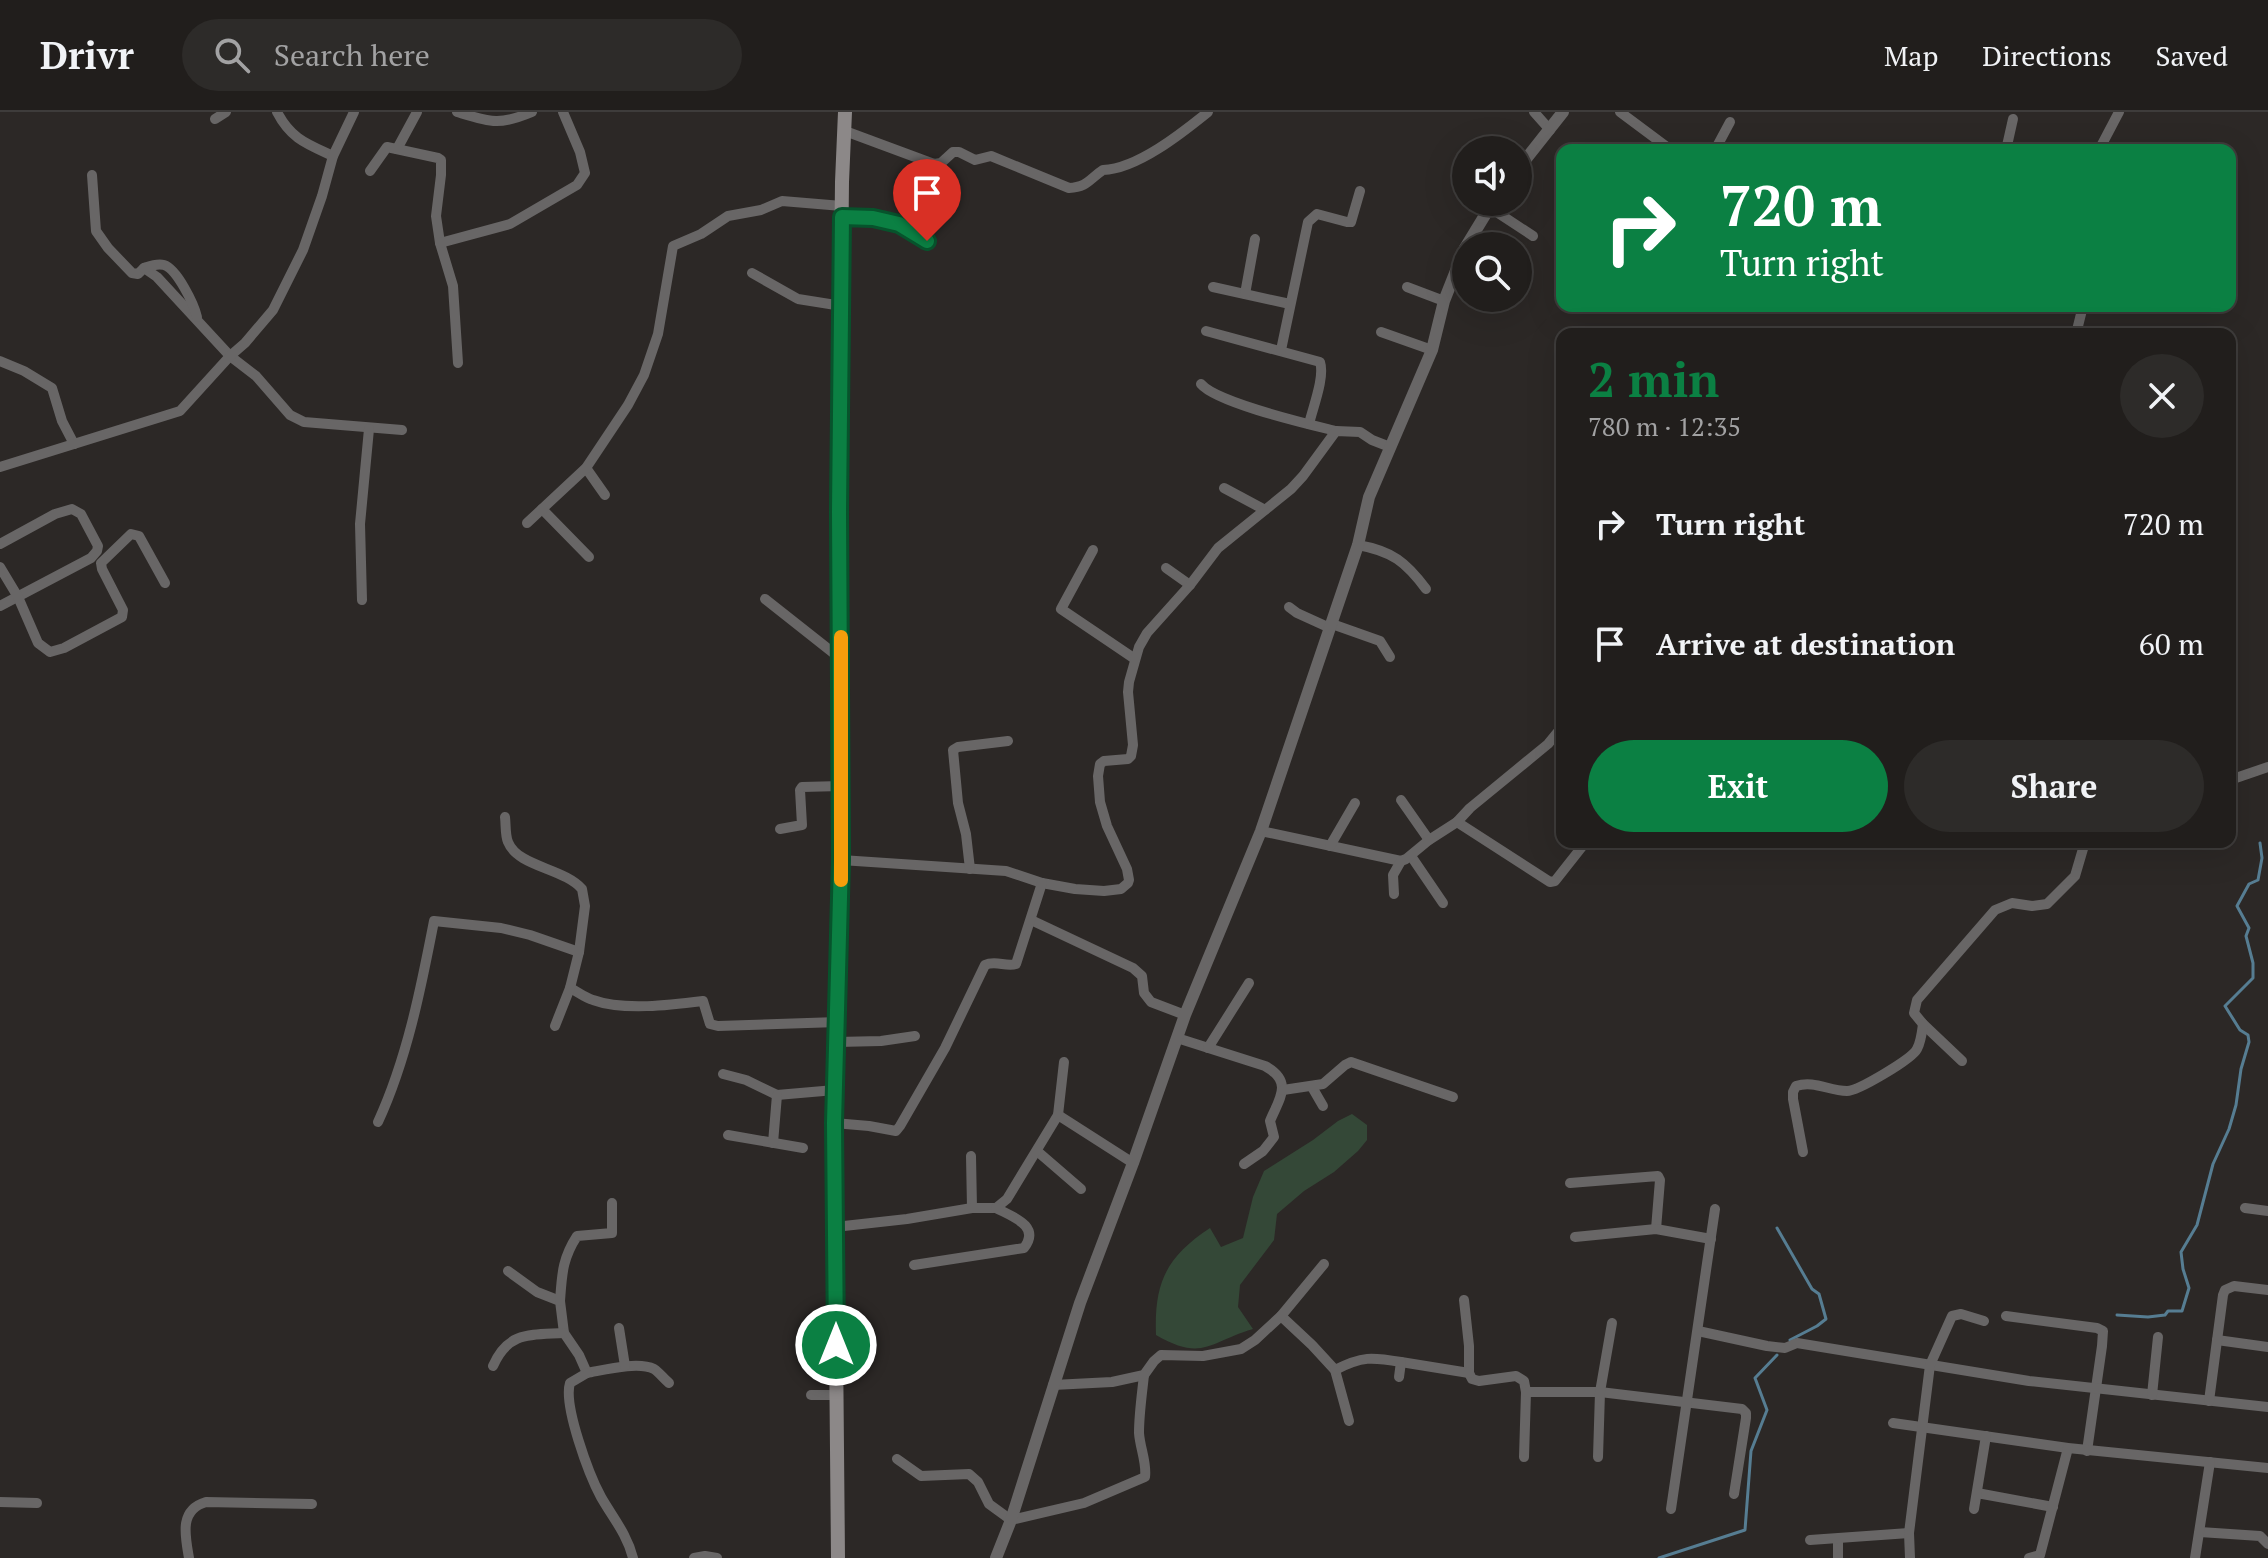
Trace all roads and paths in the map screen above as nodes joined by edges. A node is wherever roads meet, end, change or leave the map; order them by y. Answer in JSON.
{"nodes":[{"id":1,"x":226,"y":112,"type":"edge"},
{"id":2,"x":277,"y":112,"type":"edge"},
{"id":3,"x":354,"y":112,"type":"edge"},
{"id":4,"x":417,"y":112,"type":"edge"},
{"id":5,"x":457,"y":112,"type":"edge"},
{"id":6,"x":532,"y":112,"type":"edge"},
{"id":7,"x":563,"y":112,"type":"edge"},
{"id":8,"x":845,"y":112,"type":"edge"},
{"id":9,"x":1208,"y":112,"type":"edge"},
{"id":10,"x":1534,"y":112,"type":"edge"},
{"id":11,"x":1563,"y":112,"type":"edge"},
{"id":12,"x":1620,"y":112,"type":"edge"},
{"id":13,"x":2119,"y":112,"type":"edge"},
{"id":14,"x":215,"y":119,"type":"dead end"},
{"id":15,"x":2013,"y":119,"type":"dead end"},
{"id":16,"x":1730,"y":122,"type":"dead end"},
{"id":17,"x":1550,"y":130,"type":"junction"},
{"id":18,"x":845,"y":131,"type":"junction"},
{"id":19,"x":1663,"y":144,"type":"edge"},
{"id":20,"x":1718,"y":144,"type":"edge"},
{"id":21,"x":2007,"y":144,"type":"edge"},
{"id":22,"x":2102,"y":144,"type":"edge"},
{"id":23,"x":397,"y":149,"type":"junction"},
{"id":24,"x":1532,"y":152,"type":"edge"},
{"id":25,"x":333,"y":156,"type":"junction"},
{"id":26,"x":370,"y":171,"type":"dead end"},
{"id":27,"x":92,"y":175,"type":"dead end"},
{"id":28,"x":1360,"y":191,"type":"dead end"},
{"id":29,"x":842,"y":211,"type":"junction"},
{"id":30,"x":1484,"y":216,"type":"edge"},
{"id":31,"x":1507,"y":216,"type":"edge"},
{"id":32,"x":1533,"y":236,"type":"dead end"},
{"id":33,"x":1255,"y":239,"type":"dead end"},
{"id":34,"x":927,"y":241,"type":"dead end"},
{"id":35,"x":440,"y":243,"type":"junction"},
{"id":36,"x":752,"y":273,"type":"dead end"},
{"id":37,"x":1213,"y":287,"type":"dead end"},
{"id":38,"x":1407,"y":287,"type":"dead end"},
{"id":39,"x":1245,"y":294,"type":"junction"},
{"id":40,"x":1444,"y":301,"type":"junction"},
{"id":41,"x":1290,"y":304,"type":"junction"},
{"id":42,"x":842,"y":306,"type":"junction"},
{"id":43,"x":1206,"y":331,"type":"dead end"},
{"id":44,"x":1381,"y":332,"type":"dead end"},
{"id":45,"x":1281,"y":350,"type":"junction"},
{"id":46,"x":1432,"y":350,"type":"junction"},
{"id":47,"x":230,"y":356,"type":"junction"},
{"id":48,"x":0,"y":361,"type":"edge"},
{"id":49,"x":458,"y":363,"type":"dead end"},
{"id":50,"x":1201,"y":384,"type":"dead end"},
{"id":51,"x":1309,"y":424,"type":"junction"},
{"id":52,"x":369,"y":429,"type":"junction"},
{"id":53,"x":402,"y":430,"type":"dead end"},
{"id":54,"x":1336,"y":431,"type":"junction"},
{"id":55,"x":74,"y":444,"type":"junction"},
{"id":56,"x":1390,"y":447,"type":"junction"},
{"id":57,"x":0,"y":467,"type":"edge"},
{"id":58,"x":586,"y":468,"type":"junction"},
{"id":59,"x":1224,"y":488,"type":"dead end"},
{"id":60,"x":605,"y":495,"type":"dead end"},
{"id":61,"x":542,"y":509,"type":"junction"},
{"id":62,"x":1265,"y":510,"type":"junction"},
{"id":63,"x":527,"y":523,"type":"dead end"},
{"id":64,"x":0,"y":544,"type":"edge"},
{"id":65,"x":1358,"y":545,"type":"junction"},
{"id":66,"x":1093,"y":550,"type":"dead end"},
{"id":67,"x":589,"y":557,"type":"dead end"},
{"id":68,"x":0,"y":567,"type":"edge"},
{"id":69,"x":1166,"y":568,"type":"dead end"},
{"id":70,"x":165,"y":583,"type":"dead end"},
{"id":71,"x":1190,"y":585,"type":"junction"},
{"id":72,"x":1426,"y":589,"type":"dead end"},
{"id":73,"x":18,"y":597,"type":"junction"},
{"id":74,"x":765,"y":599,"type":"dead end"},
{"id":75,"x":362,"y":600,"type":"dead end"},
{"id":76,"x":0,"y":606,"type":"edge"},
{"id":77,"x":1289,"y":607,"type":"dead end"},
{"id":78,"x":1331,"y":626,"type":"junction"},
{"id":79,"x":1390,"y":657,"type":"dead end"},
{"id":80,"x":841,"y":659,"type":"junction"},
{"id":81,"x":1135,"y":659,"type":"junction"},
{"id":82,"x":1556,"y":738,"type":"edge"},
{"id":83,"x":1008,"y":741,"type":"dead end"},
{"id":84,"x":2268,"y":767,"type":"edge"},
{"id":85,"x":2236,"y":778,"type":"edge"},
{"id":86,"x":841,"y":786,"type":"junction"},
{"id":87,"x":1401,"y":800,"type":"dead end"},
{"id":88,"x":1355,"y":803,"type":"dead end"},
{"id":89,"x":505,"y":817,"type":"dead end"},
{"id":90,"x":1457,"y":822,"type":"junction"},
{"id":91,"x":780,"y":829,"type":"dead end"},
{"id":92,"x":1261,"y":831,"type":"junction"},
{"id":93,"x":1429,"y":840,"type":"junction"},
{"id":94,"x":1330,"y":846,"type":"junction"},
{"id":95,"x":1581,"y":848,"type":"edge"},
{"id":96,"x":2083,"y":848,"type":"edge"},
{"id":97,"x":1406,"y":858,"type":"junction"},
{"id":98,"x":841,"y":860,"type":"junction"},
{"id":99,"x":970,"y":869,"type":"junction"},
{"id":100,"x":1042,"y":883,"type":"junction"},
{"id":101,"x":1394,"y":894,"type":"dead end"},
{"id":102,"x":1443,"y":903,"type":"dead end"},
{"id":103,"x":1031,"y":920,"type":"junction"},
{"id":104,"x":579,"y":952,"type":"junction"},
{"id":105,"x":1249,"y":983,"type":"dead end"},
{"id":106,"x":570,"y":988,"type":"junction"},
{"id":107,"x":1185,"y":1015,"type":"junction"},
{"id":108,"x":838,"y":1022,"type":"junction"},
{"id":109,"x":1923,"y":1024,"type":"junction"},
{"id":110,"x":555,"y":1026,"type":"dead end"},
{"id":111,"x":915,"y":1036,"type":"dead end"},
{"id":112,"x":1177,"y":1038,"type":"junction"},
{"id":113,"x":837,"y":1042,"type":"junction"},
{"id":114,"x":1208,"y":1048,"type":"junction"},
{"id":115,"x":1962,"y":1061,"type":"dead end"},
{"id":116,"x":1064,"y":1062,"type":"dead end"},
{"id":117,"x":723,"y":1074,"type":"dead end"},
{"id":118,"x":1312,"y":1087,"type":"junction"},
{"id":119,"x":835,"y":1090,"type":"junction"},
{"id":120,"x":1283,"y":1090,"type":"junction"},
{"id":121,"x":777,"y":1095,"type":"junction"},
{"id":122,"x":1453,"y":1097,"type":"dead end"},
{"id":123,"x":1323,"y":1106,"type":"dead end"},
{"id":124,"x":1058,"y":1115,"type":"junction"},
{"id":125,"x":378,"y":1122,"type":"dead end"},
{"id":126,"x":834,"y":1123,"type":"junction"},
{"id":127,"x":728,"y":1135,"type":"dead end"},
{"id":128,"x":773,"y":1143,"type":"junction"},
{"id":129,"x":803,"y":1148,"type":"dead end"},
{"id":130,"x":1037,"y":1151,"type":"junction"},
{"id":131,"x":1803,"y":1152,"type":"dead end"},
{"id":132,"x":971,"y":1156,"type":"dead end"},
{"id":133,"x":1133,"y":1163,"type":"junction"},
{"id":134,"x":1244,"y":1164,"type":"dead end"},
{"id":135,"x":1570,"y":1183,"type":"dead end"},
{"id":136,"x":1081,"y":1189,"type":"dead end"},
{"id":137,"x":612,"y":1203,"type":"dead end"},
{"id":138,"x":972,"y":1208,"type":"junction"},
{"id":139,"x":996,"y":1208,"type":"junction"},
{"id":140,"x":2245,"y":1208,"type":"dead end"},
{"id":141,"x":1715,"y":1209,"type":"dead end"},
{"id":142,"x":2268,"y":1211,"type":"edge"},
{"id":143,"x":835,"y":1227,"type":"junction"},
{"id":144,"x":1656,"y":1229,"type":"junction"},
{"id":145,"x":1575,"y":1237,"type":"dead end"},
{"id":146,"x":1711,"y":1239,"type":"junction"},
{"id":147,"x":1324,"y":1264,"type":"dead end"},
{"id":148,"x":914,"y":1265,"type":"dead end"},
{"id":149,"x":508,"y":1271,"type":"dead end"},
{"id":150,"x":2268,"y":1290,"type":"edge"},
{"id":151,"x":1464,"y":1300,"type":"dead end"},
{"id":152,"x":560,"y":1301,"type":"junction"},
{"id":153,"x":1281,"y":1316,"type":"junction"},
{"id":154,"x":2006,"y":1316,"type":"dead end"},
{"id":155,"x":1984,"y":1321,"type":"dead end"},
{"id":156,"x":1612,"y":1323,"type":"dead end"},
{"id":157,"x":619,"y":1328,"type":"dead end"},
{"id":158,"x":1698,"y":1331,"type":"junction"},
{"id":159,"x":564,"y":1333,"type":"junction"},
{"id":160,"x":2158,"y":1337,"type":"dead end"},
{"id":161,"x":2217,"y":1340,"type":"junction"},
{"id":162,"x":2268,"y":1347,"type":"edge"},
{"id":163,"x":1401,"y":1362,"type":"junction"},
{"id":164,"x":1930,"y":1365,"type":"junction"},
{"id":165,"x":493,"y":1366,"type":"dead end"},
{"id":166,"x":625,"y":1366,"type":"junction"},
{"id":167,"x":1335,"y":1370,"type":"junction"},
{"id":168,"x":587,"y":1373,"type":"junction"},
{"id":169,"x":1469,"y":1373,"type":"junction"},
{"id":170,"x":1144,"y":1375,"type":"junction"},
{"id":171,"x":1399,"y":1377,"type":"dead end"},
{"id":172,"x":669,"y":1383,"type":"dead end"},
{"id":173,"x":1053,"y":1385,"type":"junction"},
{"id":174,"x":2095,"y":1389,"type":"junction"},
{"id":175,"x":1526,"y":1392,"type":"junction"},
{"id":176,"x":1600,"y":1392,"type":"junction"},
{"id":177,"x":811,"y":1395,"type":"dead end"},
{"id":178,"x":836,"y":1395,"type":"junction"},
{"id":179,"x":2152,"y":1395,"type":"junction"},
{"id":180,"x":1687,"y":1401,"type":"junction"},
{"id":181,"x":2209,"y":1401,"type":"junction"},
{"id":182,"x":2268,"y":1407,"type":"edge"},
{"id":183,"x":1349,"y":1421,"type":"dead end"},
{"id":184,"x":1893,"y":1423,"type":"dead end"},
{"id":185,"x":1923,"y":1427,"type":"junction"},
{"id":186,"x":1986,"y":1436,"type":"junction"},
{"id":187,"x":2068,"y":1448,"type":"junction"},
{"id":188,"x":2087,"y":1451,"type":"junction"},
{"id":189,"x":1524,"y":1457,"type":"dead end"},
{"id":190,"x":1598,"y":1457,"type":"dead end"},
{"id":191,"x":897,"y":1459,"type":"dead end"},
{"id":192,"x":2210,"y":1462,"type":"junction"},
{"id":193,"x":2268,"y":1468,"type":"edge"},
{"id":194,"x":1977,"y":1493,"type":"junction"},
{"id":195,"x":1734,"y":1494,"type":"dead end"},
{"id":196,"x":0,"y":1502,"type":"edge"},
{"id":197,"x":37,"y":1503,"type":"dead end"},
{"id":198,"x":312,"y":1504,"type":"dead end"},
{"id":199,"x":2053,"y":1507,"type":"junction"},
{"id":200,"x":1671,"y":1509,"type":"dead end"},
{"id":201,"x":1974,"y":1509,"type":"dead end"},
{"id":202,"x":1011,"y":1520,"type":"junction"},
{"id":203,"x":2200,"y":1532,"type":"junction"},
{"id":204,"x":1909,"y":1533,"type":"junction"},
{"id":205,"x":1838,"y":1539,"type":"junction"},
{"id":206,"x":1810,"y":1540,"type":"dead end"},
{"id":207,"x":2268,"y":1547,"type":"edge"},
{"id":208,"x":189,"y":1558,"type":"edge"},
{"id":209,"x":633,"y":1558,"type":"edge"},
{"id":210,"x":694,"y":1558,"type":"edge"},
{"id":211,"x":717,"y":1558,"type":"edge"},
{"id":212,"x":838,"y":1558,"type":"edge"},
{"id":213,"x":996,"y":1558,"type":"edge"},
{"id":214,"x":1838,"y":1558,"type":"edge"},
{"id":215,"x":1910,"y":1558,"type":"edge"},
{"id":216,"x":2029,"y":1558,"type":"edge"},
{"id":217,"x":2195,"y":1558,"type":"edge"},
{"id":218,"x":2266,"y":1558,"type":"edge"}],
"edges":[{"from":1,"to":14,"type":"street"},
{"from":2,"to":25,"type":"street"},
{"from":3,"to":25,"type":"street"},
{"from":4,"to":23,"type":"street"},
{"from":5,"to":6,"type":"street"},
{"from":7,"to":35,"type":"street"},
{"from":8,"to":18,"type":"main road"},
{"from":9,"to":18,"type":"street"},
{"from":10,"to":17,"type":"street"},
{"from":11,"to":17,"type":"street"},
{"from":12,"to":19,"type":"street"},
{"from":13,"to":22,"type":"street"},
{"from":15,"to":21,"type":"street"},
{"from":16,"to":20,"type":"street"},
{"from":17,"to":24,"type":"street"},
{"from":18,"to":29,"type":"main road"},
{"from":23,"to":26,"type":"street"},
{"from":23,"to":35,"type":"street"},
{"from":25,"to":47,"type":"street"},
{"from":27,"to":47,"type":"street"},
{"from":28,"to":41,"type":"street"},
{"from":29,"to":34,"type":"street"},
{"from":29,"to":42,"type":"main road"},
{"from":29,"to":58,"type":"street"},
{"from":30,"to":40,"type":"street"},
{"from":31,"to":32,"type":"street"},
{"from":33,"to":39,"type":"street"},
{"from":35,"to":49,"type":"street"},
{"from":36,"to":42,"type":"street"},
{"from":37,"to":39,"type":"street"},
{"from":38,"to":40,"type":"street"},
{"from":39,"to":41,"type":"street"},
{"from":40,"to":46,"type":"street"},
{"from":41,"to":45,"type":"street"},
{"from":42,"to":80,"type":"main road"},
{"from":43,"to":45,"type":"street"},
{"from":44,"to":46,"type":"street"},
{"from":45,"to":51,"type":"street"},
{"from":46,"to":56,"type":"street"},
{"from":47,"to":52,"type":"street"},
{"from":47,"to":55,"type":"street"},
{"from":48,"to":55,"type":"street"},
{"from":50,"to":51,"type":"street"},
{"from":51,"to":54,"type":"street"},
{"from":52,"to":53,"type":"street"},
{"from":52,"to":75,"type":"street"},
{"from":54,"to":56,"type":"street"},
{"from":54,"to":62,"type":"street"},
{"from":55,"to":57,"type":"street"},
{"from":56,"to":65,"type":"street"},
{"from":58,"to":60,"type":"street"},
{"from":58,"to":61,"type":"street"},
{"from":59,"to":62,"type":"street"},
{"from":61,"to":63,"type":"street"},
{"from":61,"to":67,"type":"street"},
{"from":62,"to":71,"type":"street"},
{"from":64,"to":73,"type":"street"},
{"from":65,"to":72,"type":"street"},
{"from":65,"to":78,"type":"street"},
{"from":66,"to":81,"type":"street"},
{"from":68,"to":73,"type":"street"},
{"from":69,"to":71,"type":"street"},
{"from":70,"to":73,"type":"street"},
{"from":71,"to":81,"type":"street"},
{"from":73,"to":76,"type":"street"},
{"from":74,"to":80,"type":"street"},
{"from":77,"to":78,"type":"street"},
{"from":78,"to":79,"type":"street"},
{"from":78,"to":92,"type":"street"},
{"from":80,"to":86,"type":"main road"},
{"from":81,"to":100,"type":"street"},
{"from":82,"to":90,"type":"street"},
{"from":83,"to":99,"type":"street"},
{"from":84,"to":85,"type":"street"},
{"from":86,"to":91,"type":"street"},
{"from":86,"to":98,"type":"main road"},
{"from":87,"to":93,"type":"street"},
{"from":88,"to":94,"type":"street"},
{"from":89,"to":104,"type":"street"},
{"from":90,"to":93,"type":"street"},
{"from":90,"to":95,"type":"street"},
{"from":92,"to":94,"type":"street"},
{"from":92,"to":107,"type":"street"},
{"from":93,"to":97,"type":"street"},
{"from":94,"to":97,"type":"street"},
{"from":96,"to":109,"type":"street"},
{"from":97,"to":101,"type":"street"},
{"from":97,"to":102,"type":"street"},
{"from":98,"to":99,"type":"street"},
{"from":98,"to":108,"type":"main road"},
{"from":99,"to":100,"type":"street"},
{"from":100,"to":103,"type":"street"},
{"from":103,"to":107,"type":"street"},
{"from":103,"to":126,"type":"street"},
{"from":104,"to":106,"type":"street"},
{"from":104,"to":125,"type":"street"},
{"from":105,"to":114,"type":"street"},
{"from":106,"to":108,"type":"street"},
{"from":106,"to":110,"type":"street"},
{"from":107,"to":112,"type":"street"},
{"from":108,"to":113,"type":"main road"},
{"from":109,"to":115,"type":"street"},
{"from":109,"to":131,"type":"street"},
{"from":111,"to":113,"type":"street"},
{"from":112,"to":114,"type":"street"},
{"from":112,"to":133,"type":"street"},
{"from":113,"to":119,"type":"main road"},
{"from":114,"to":120,"type":"street"},
{"from":116,"to":124,"type":"street"},
{"from":117,"to":121,"type":"street"},
{"from":118,"to":120,"type":"street"},
{"from":118,"to":122,"type":"street"},
{"from":118,"to":123,"type":"street"},
{"from":119,"to":121,"type":"street"},
{"from":119,"to":126,"type":"main road"},
{"from":120,"to":134,"type":"street"},
{"from":121,"to":128,"type":"street"},
{"from":124,"to":130,"type":"street"},
{"from":124,"to":133,"type":"street"},
{"from":126,"to":143,"type":"main road"},
{"from":127,"to":128,"type":"street"},
{"from":128,"to":129,"type":"street"},
{"from":130,"to":136,"type":"street"},
{"from":130,"to":139,"type":"street"},
{"from":132,"to":138,"type":"street"},
{"from":133,"to":173,"type":"street"},
{"from":135,"to":144,"type":"street"},
{"from":137,"to":152,"type":"street"},
{"from":138,"to":139,"type":"street"},
{"from":138,"to":143,"type":"street"},
{"from":139,"to":148,"type":"street"},
{"from":140,"to":142,"type":"street"},
{"from":141,"to":146,"type":"street"},
{"from":143,"to":178,"type":"main road"},
{"from":144,"to":145,"type":"street"},
{"from":144,"to":146,"type":"street"},
{"from":146,"to":158,"type":"street"},
{"from":147,"to":153,"type":"street"},
{"from":149,"to":152,"type":"street"},
{"from":150,"to":161,"type":"street"},
{"from":151,"to":169,"type":"street"},
{"from":152,"to":159,"type":"street"},
{"from":153,"to":167,"type":"street"},
{"from":153,"to":170,"type":"street"},
{"from":154,"to":174,"type":"street"},
{"from":155,"to":164,"type":"street"},
{"from":156,"to":176,"type":"street"},
{"from":157,"to":166,"type":"street"},
{"from":158,"to":164,"type":"street"},
{"from":158,"to":180,"type":"street"},
{"from":159,"to":165,"type":"street"},
{"from":159,"to":168,"type":"street"},
{"from":160,"to":179,"type":"street"},
{"from":161,"to":162,"type":"street"},
{"from":161,"to":181,"type":"street"},
{"from":163,"to":167,"type":"street"},
{"from":163,"to":169,"type":"street"},
{"from":163,"to":171,"type":"street"},
{"from":164,"to":174,"type":"street"},
{"from":164,"to":185,"type":"street"},
{"from":166,"to":168,"type":"street"},
{"from":166,"to":172,"type":"street"},
{"from":167,"to":183,"type":"street"},
{"from":168,"to":209,"type":"street"},
{"from":169,"to":175,"type":"street"},
{"from":170,"to":173,"type":"street"},
{"from":170,"to":202,"type":"street"},
{"from":173,"to":202,"type":"street"},
{"from":174,"to":179,"type":"street"},
{"from":174,"to":188,"type":"street"},
{"from":175,"to":176,"type":"street"},
{"from":175,"to":189,"type":"street"},
{"from":176,"to":180,"type":"street"},
{"from":176,"to":190,"type":"street"},
{"from":177,"to":178,"type":"street"},
{"from":178,"to":212,"type":"main road"},
{"from":179,"to":181,"type":"street"},
{"from":180,"to":195,"type":"street"},
{"from":180,"to":200,"type":"street"},
{"from":181,"to":182,"type":"street"},
{"from":184,"to":185,"type":"street"},
{"from":185,"to":186,"type":"street"},
{"from":185,"to":204,"type":"street"},
{"from":186,"to":187,"type":"street"},
{"from":186,"to":194,"type":"street"},
{"from":187,"to":188,"type":"street"},
{"from":187,"to":199,"type":"street"},
{"from":188,"to":192,"type":"street"},
{"from":191,"to":202,"type":"street"},
{"from":192,"to":193,"type":"street"},
{"from":192,"to":203,"type":"street"},
{"from":194,"to":199,"type":"street"},
{"from":194,"to":201,"type":"street"},
{"from":196,"to":197,"type":"street"},
{"from":198,"to":208,"type":"street"},
{"from":199,"to":216,"type":"street"},
{"from":202,"to":213,"type":"street"},
{"from":203,"to":207,"type":"street"},
{"from":203,"to":217,"type":"street"},
{"from":204,"to":205,"type":"street"},
{"from":204,"to":215,"type":"street"},
{"from":205,"to":206,"type":"street"},
{"from":205,"to":214,"type":"street"},
{"from":207,"to":218,"type":"street"},
{"from":210,"to":211,"type":"street"}]}
